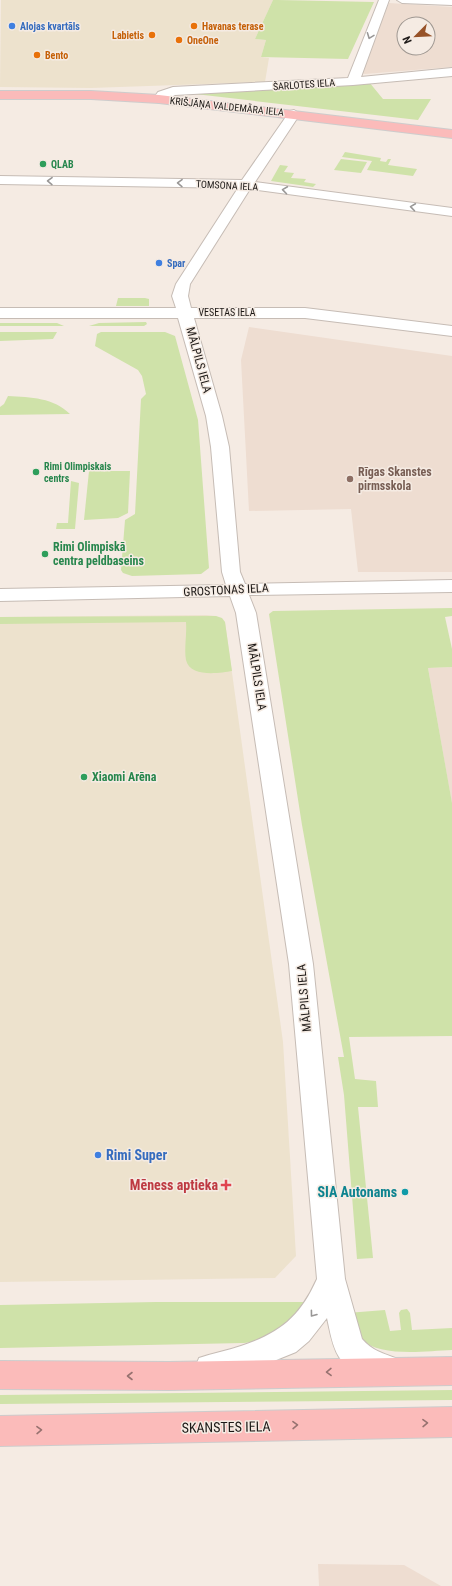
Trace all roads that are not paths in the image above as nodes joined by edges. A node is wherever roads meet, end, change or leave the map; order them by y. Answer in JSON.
{"nodes":[{"id":1,"x":384,"y":0,"type":"edge"},
{"id":2,"x":402,"y":0,"type":"edge"},
{"id":3,"x":452,"y":2,"type":"edge"},
{"id":4,"x":452,"y":72,"type":"edge"},
{"id":5,"x":353,"y":80,"type":"junction"},
{"id":6,"x":0,"y":94,"type":"edge"},
{"id":7,"x":159,"y":99,"type":"junction"},
{"id":8,"x":294,"y":114,"type":"junction"},
{"id":9,"x":452,"y":134,"type":"edge"},
{"id":10,"x":0,"y":180,"type":"edge"},
{"id":11,"x":247,"y":185,"type":"junction"},
{"id":12,"x":452,"y":212,"type":"edge"},
{"id":13,"x":186,"y":312,"type":"junction"},
{"id":14,"x":0,"y":313,"type":"edge"},
{"id":15,"x":452,"y":331,"type":"edge"},
{"id":16,"x":452,"y":586,"type":"edge"},
{"id":17,"x":237,"y":591,"type":"junction"},
{"id":18,"x":0,"y":595,"type":"edge"},
{"id":19,"x":331,"y":1279,"type":"junction"},
{"id":20,"x":394,"y":1371,"type":"junction"},
{"id":21,"x":452,"y":1371,"type":"edge"},
{"id":22,"x":0,"y":1375,"type":"edge"},
{"id":23,"x":169,"y":1376,"type":"junction"},
{"id":24,"x":452,"y":1422,"type":"edge"},
{"id":25,"x":0,"y":1431,"type":"edge"}],
"edges":[{"from":1,"to":5,"type":"street","one_way":true},
{"from":2,"to":3,"type":"street"},
{"from":4,"to":5,"type":"street","name":"ŠARLOTES IELA"},
{"from":5,"to":7,"type":"street","name":"ŠARLOTES IELA"},
{"from":6,"to":7,"type":"main road","name":"KRIŠJĀŅA VALDEMĀRA IELA"},
{"from":7,"to":8,"type":"main road","name":"KRIŠJĀŅA VALDEMĀRA IELA"},
{"from":8,"to":9,"type":"main road","name":"KRIŠJĀŅA VALDEMĀRA IELA"},
{"from":8,"to":11,"type":"street","name":"MĀLPILS IELA"},
{"from":11,"to":10,"type":"street","name":"TOMSONA IELA","one_way":true},
{"from":12,"to":11,"type":"street","name":"TOMSONA IELA","one_way":true},
{"from":11,"to":13,"type":"street","name":"MĀLPILS IELA"},
{"from":13,"to":14,"type":"street","name":"VESETAS IELA"},
{"from":13,"to":15,"type":"street","name":"VESETAS IELA"},
{"from":13,"to":17,"type":"street","name":"MĀLPILS IELA"},
{"from":16,"to":17,"type":"street","name":"GROSTONAS IELA"},
{"from":17,"to":18,"type":"street","name":"GROSTONAS IELA"},
{"from":17,"to":19,"type":"street","name":"MĀLPILS IELA"},
{"from":19,"to":20,"type":"street","name":"MĀLPILS IELA"},
{"from":19,"to":23,"type":"street","name":"MĀLPILS IELA","one_way":true},
{"from":20,"to":21,"type":"main road"},
{"from":20,"to":23,"type":"main road","one_way":true},
{"from":23,"to":22,"type":"main road","one_way":true},
{"from":25,"to":24,"type":"main road","name":"SKANSTES IELA","one_way":true}]}
